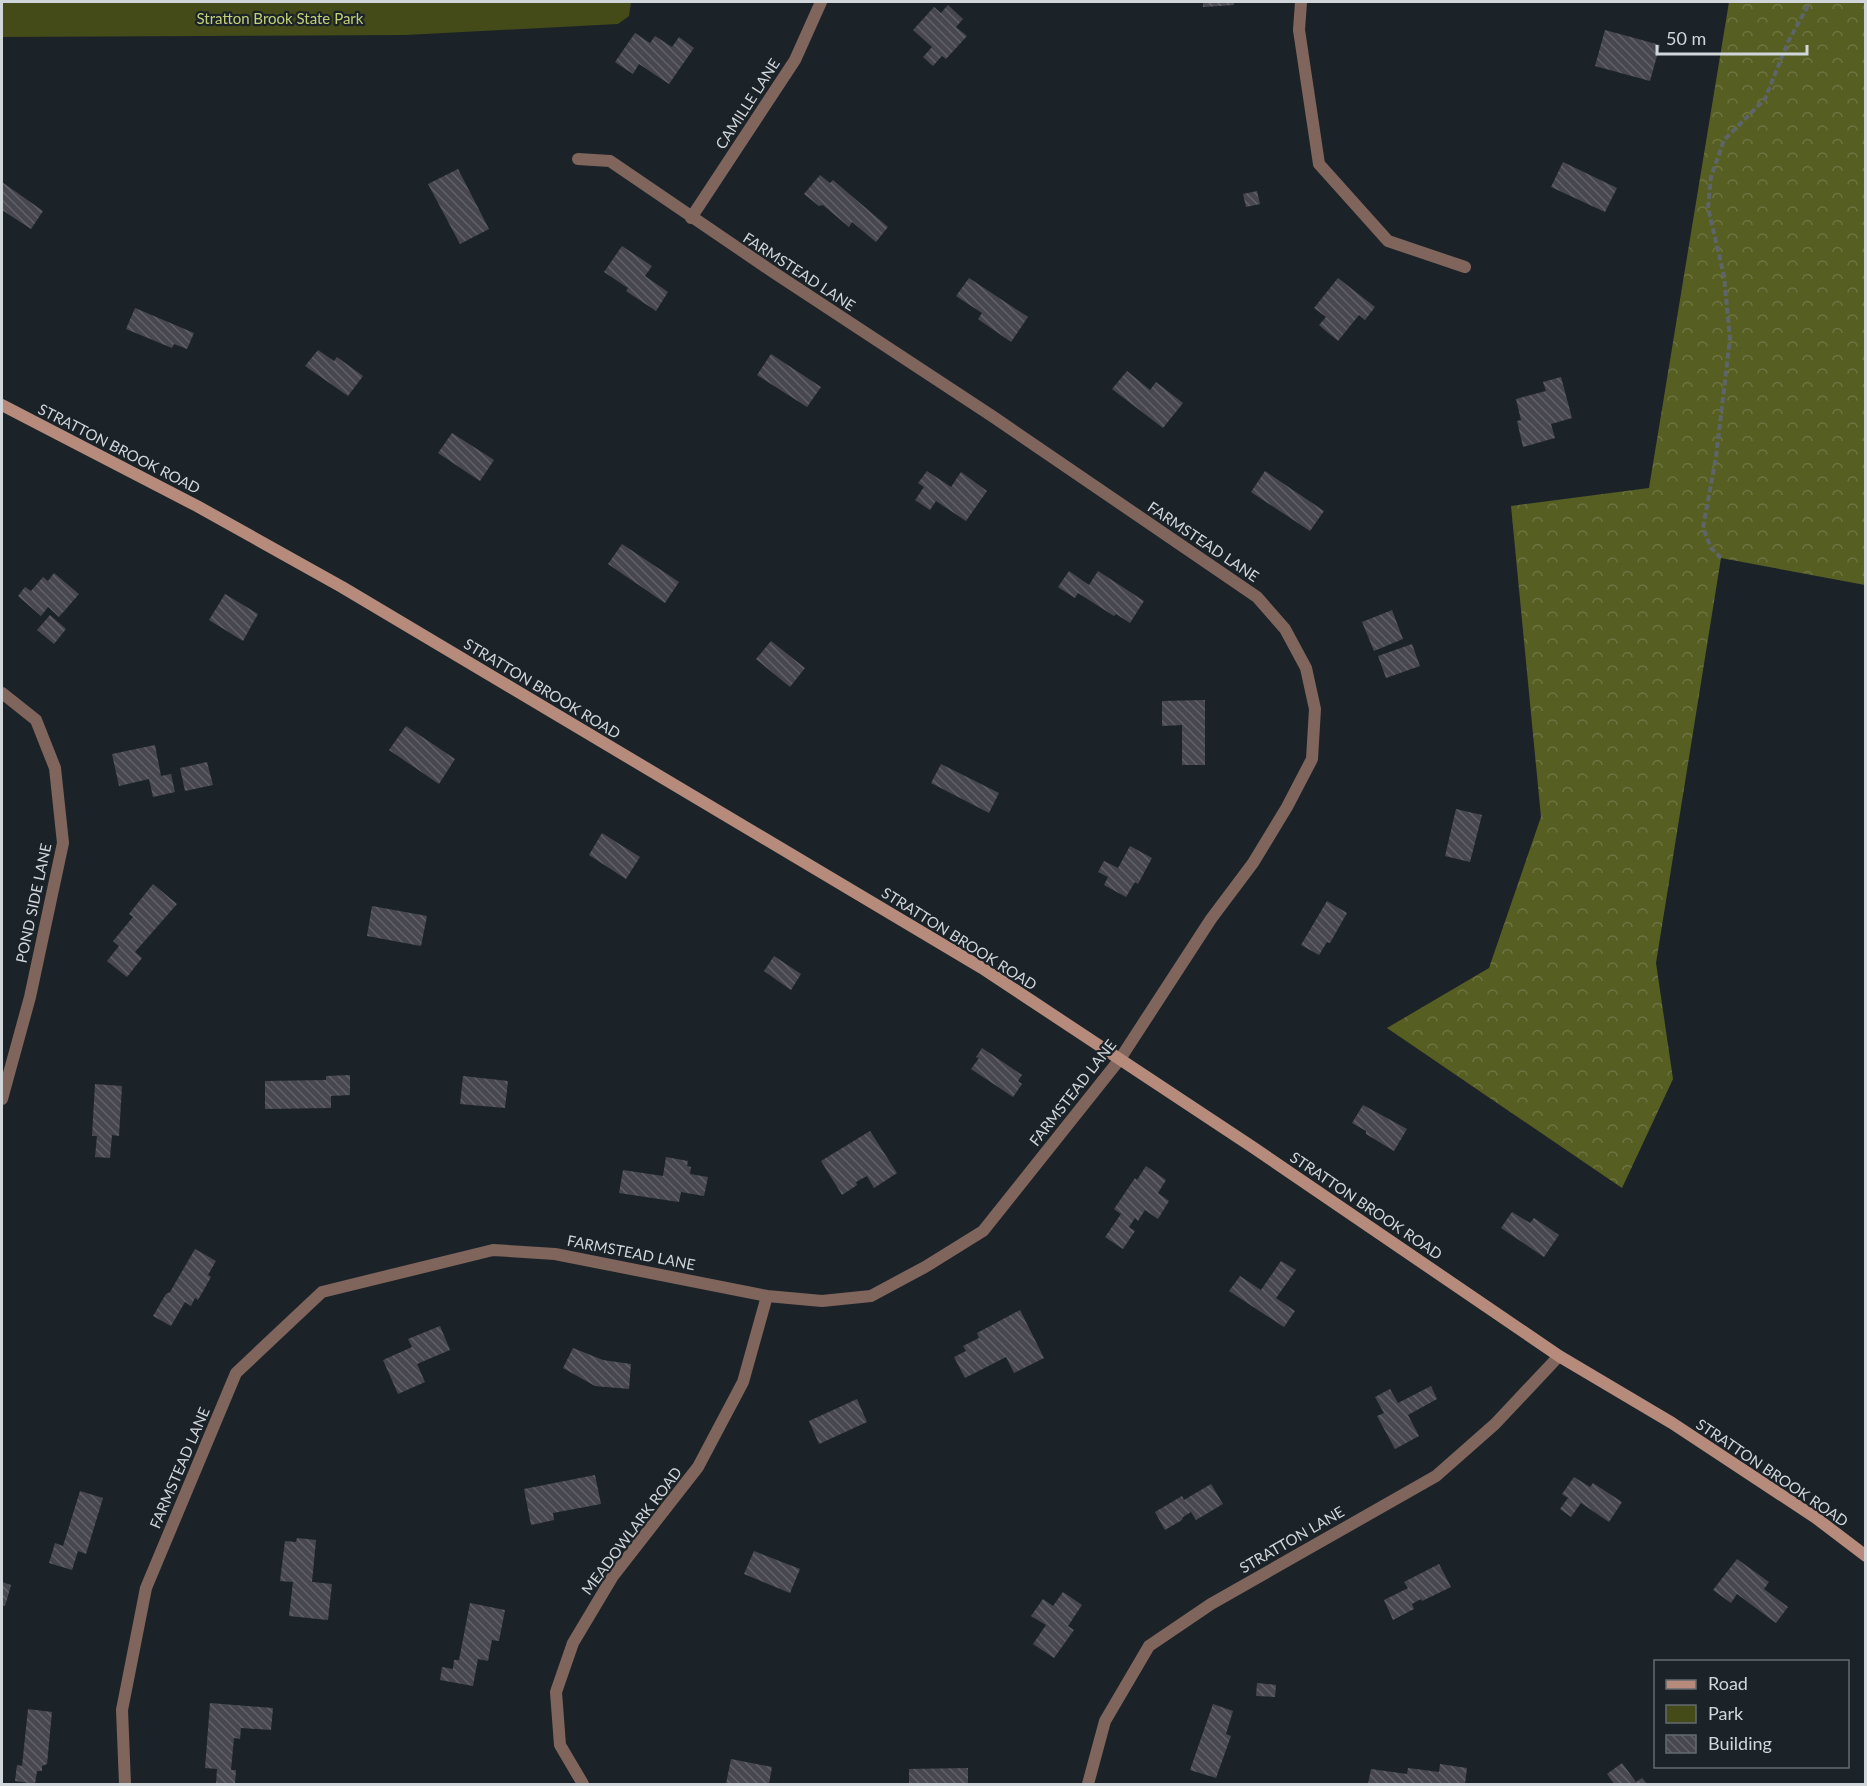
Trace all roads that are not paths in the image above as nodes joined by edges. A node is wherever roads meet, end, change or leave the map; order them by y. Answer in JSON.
{"nodes":[{"id":1,"x":821,"y":2,"type":"edge"},
{"id":2,"x":1301,"y":2,"type":"edge"},
{"id":3,"x":578,"y":159,"type":"dead end"},
{"id":4,"x":691,"y":218,"type":"junction"},
{"id":5,"x":1465,"y":267,"type":"dead end"},
{"id":6,"x":2,"y":405,"type":"edge"},
{"id":7,"x":2,"y":693,"type":"edge"},
{"id":8,"x":1120,"y":1059,"type":"junction"},
{"id":9,"x":2,"y":1099,"type":"edge"},
{"id":10,"x":767,"y":1296,"type":"junction"},
{"id":11,"x":1559,"y":1356,"type":"junction"},
{"id":12,"x":1866,"y":1556,"type":"edge"},
{"id":13,"x":125,"y":1785,"type":"edge"},
{"id":14,"x":583,"y":1785,"type":"edge"},
{"id":15,"x":1088,"y":1785,"type":"edge"}],
"edges":[{"from":1,"to":4,"type":"street","name":"CAMILLE LANE"},
{"from":2,"to":5,"type":"street"},
{"from":3,"to":4,"type":"street","name":"FARMSTEAD LANE"},
{"from":4,"to":8,"type":"street","name":"FARMSTEAD LANE"},
{"from":6,"to":8,"type":"street","name":"STRATTON BROOK ROAD"},
{"from":7,"to":9,"type":"street","name":"POND SIDE LANE"},
{"from":8,"to":10,"type":"street","name":"FARMSTEAD LANE"},
{"from":8,"to":11,"type":"street","name":"STRATTON BROOK ROAD"},
{"from":10,"to":13,"type":"street","name":"FARMSTEAD LANE"},
{"from":10,"to":14,"type":"street","name":"MEADOWLARK ROAD"},
{"from":11,"to":12,"type":"street","name":"STRATTON BROOK ROAD"},
{"from":11,"to":15,"type":"street","name":"STRATTON LANE"}]}
